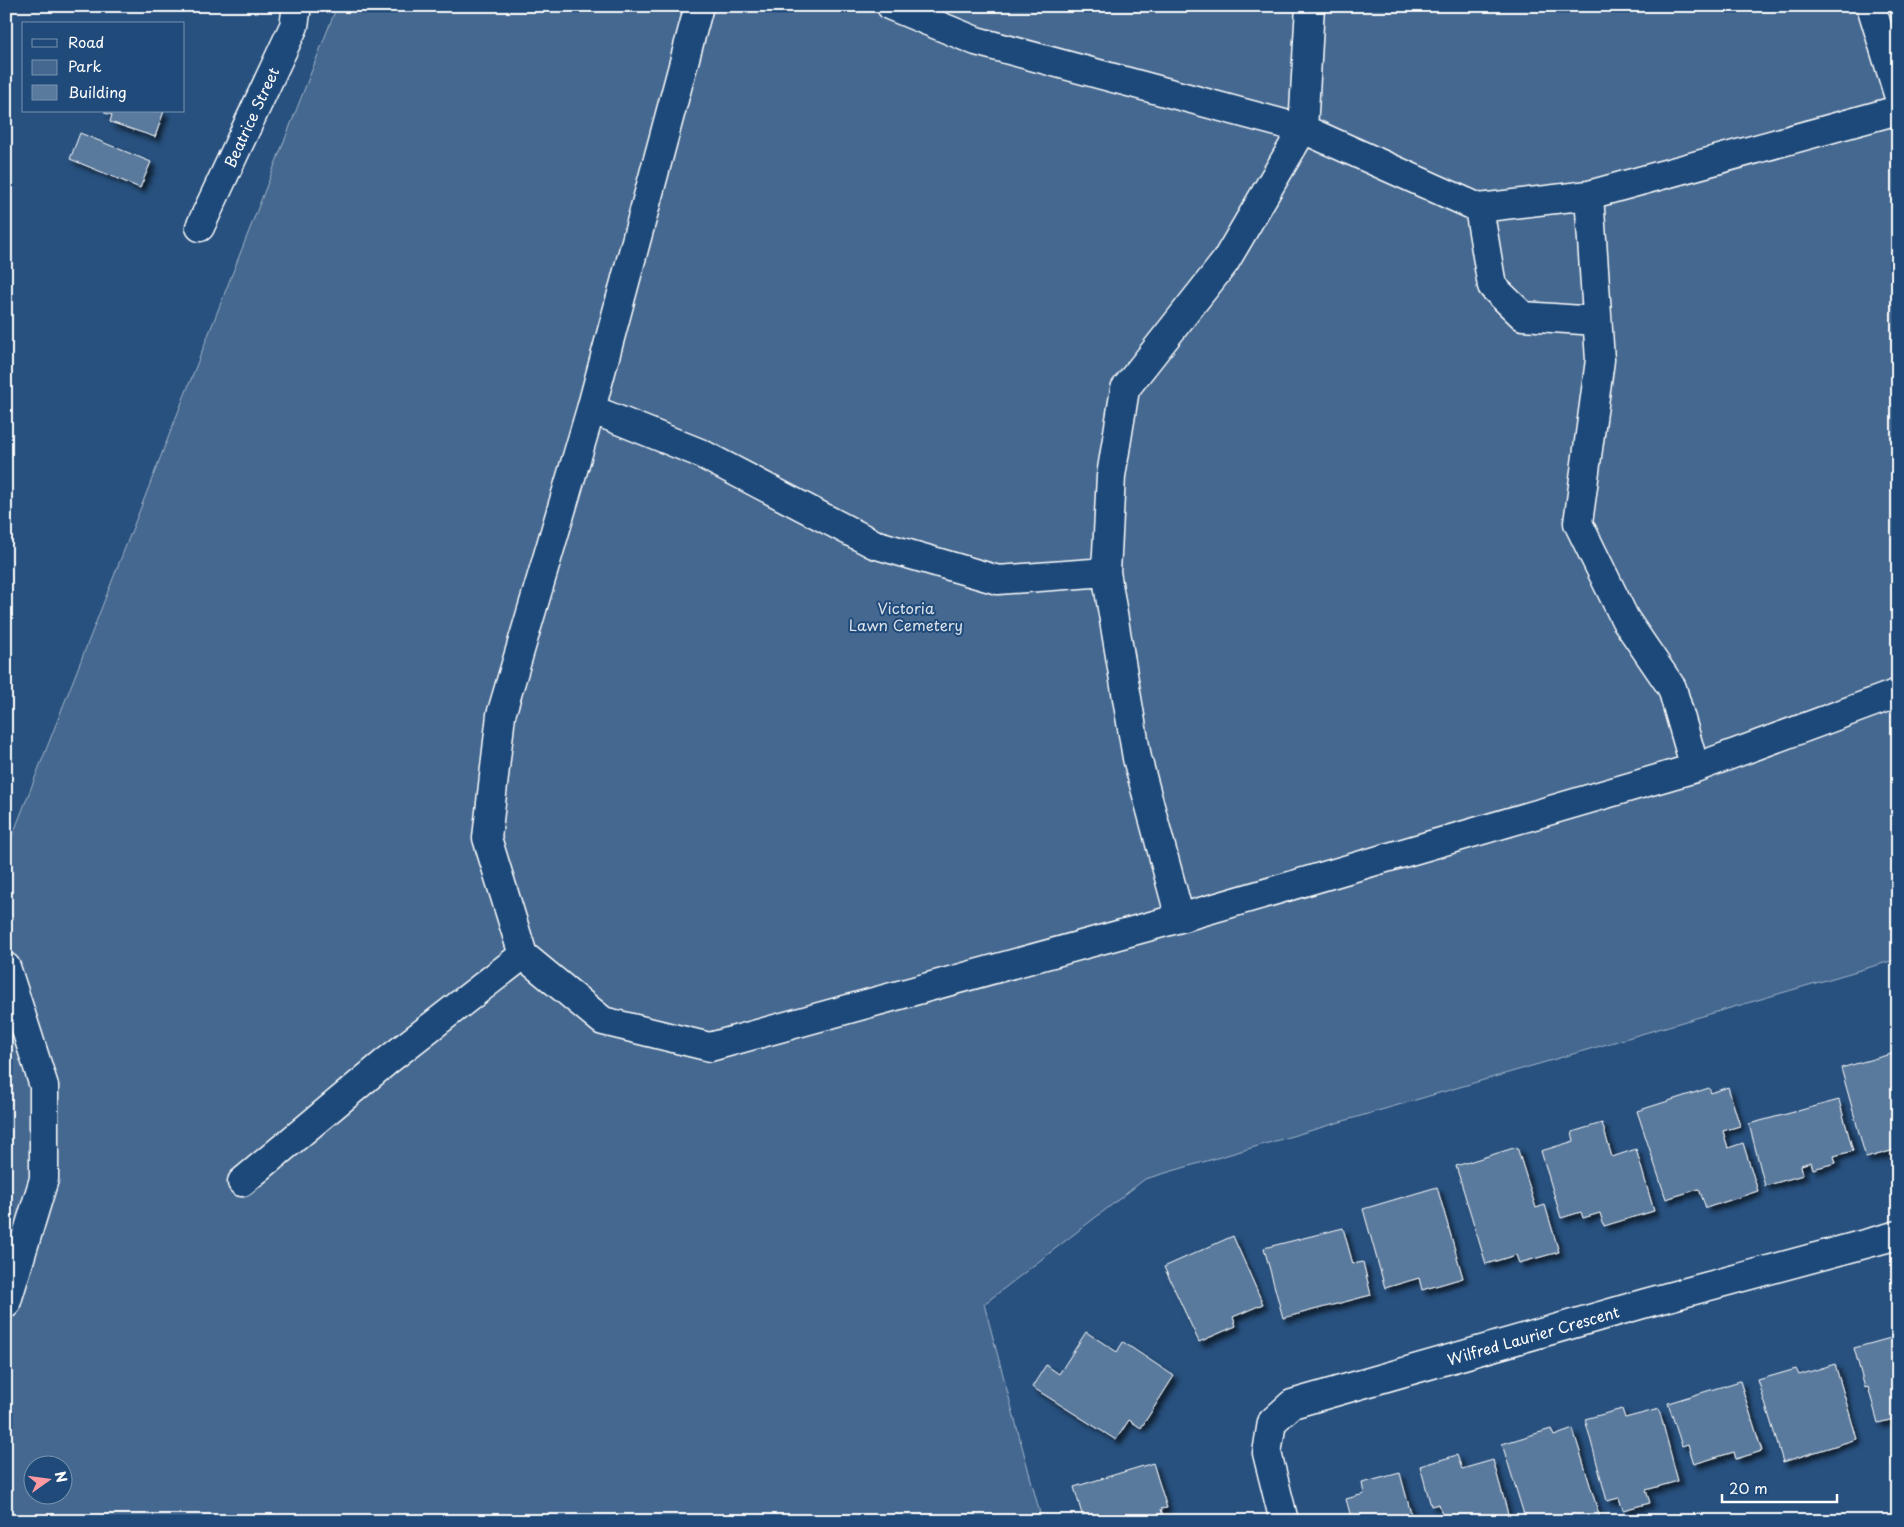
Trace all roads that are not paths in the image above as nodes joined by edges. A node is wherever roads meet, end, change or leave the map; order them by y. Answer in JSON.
{"nodes":[{"id":1,"x":297,"y":6,"type":"edge"},
{"id":2,"x":699,"y":6,"type":"edge"},
{"id":3,"x":891,"y":6,"type":"edge"},
{"id":4,"x":1310,"y":6,"type":"edge"},
{"id":5,"x":1871,"y":6,"type":"edge"},
{"id":6,"x":1898,"y":94,"type":"edge"},
{"id":7,"x":1898,"y":110,"type":"edge"},
{"id":8,"x":1302,"y":129,"type":"junction"},
{"id":9,"x":1589,"y":195,"type":"junction"},
{"id":10,"x":1479,"y":208,"type":"junction"},
{"id":11,"x":200,"y":227,"type":"dead end"},
{"id":12,"x":1597,"y":321,"type":"junction"},
{"id":13,"x":590,"y":409,"type":"junction"},
{"id":14,"x":1106,"y":572,"type":"junction"},
{"id":15,"x":1898,"y":693,"type":"edge"},
{"id":16,"x":1695,"y":768,"type":"junction"},
{"id":17,"x":1180,"y":918,"type":"junction"},
{"id":18,"x":523,"y":955,"type":"junction"},
{"id":19,"x":6,"y":967,"type":"edge"},
{"id":20,"x":242,"y":1182,"type":"dead end"},
{"id":21,"x":1898,"y":1235,"type":"edge"},
{"id":22,"x":6,"y":1304,"type":"edge"},
{"id":23,"x":1284,"y":1521,"type":"edge"}],
"edges":[{"from":1,"to":11,"type":"street","name":"Beatrice Street"},
{"from":2,"to":13,"type":"street"},
{"from":3,"to":8,"type":"street"},
{"from":4,"to":8,"type":"street"},
{"from":5,"to":6,"type":"street"},
{"from":7,"to":9,"type":"street"},
{"from":8,"to":10,"type":"street"},
{"from":8,"to":14,"type":"street"},
{"from":9,"to":10,"type":"street"},
{"from":9,"to":12,"type":"street"},
{"from":10,"to":12,"type":"street"},
{"from":12,"to":16,"type":"street"},
{"from":13,"to":14,"type":"street"},
{"from":13,"to":18,"type":"street"},
{"from":14,"to":17,"type":"street"},
{"from":15,"to":16,"type":"street"},
{"from":16,"to":17,"type":"street"},
{"from":17,"to":18,"type":"street"},
{"from":18,"to":20,"type":"street"},
{"from":19,"to":22,"type":"street"},
{"from":21,"to":23,"type":"street","name":"Wilfred Laurier Crescent"}]}
